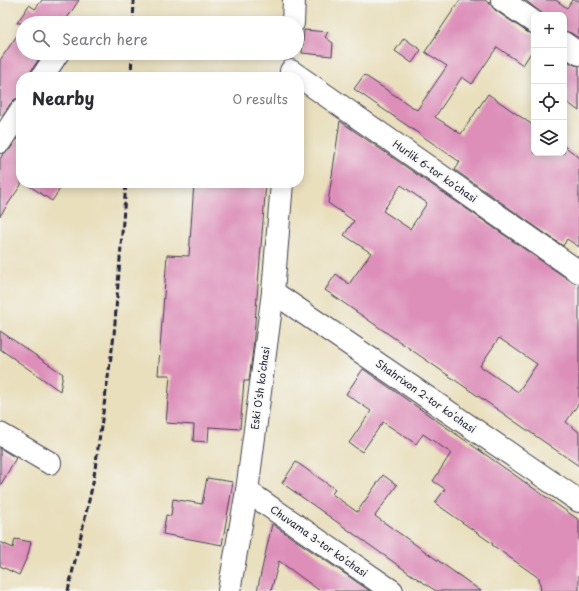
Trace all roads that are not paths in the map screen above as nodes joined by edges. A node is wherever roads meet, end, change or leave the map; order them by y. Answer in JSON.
{"nodes":[{"id":1,"x":294,"y":0,"type":"edge"},
{"id":2,"x":508,"y":2,"type":"edge"},
{"id":3,"x":293,"y":16,"type":"edge"},
{"id":4,"x":531,"y":20,"type":"edge"},
{"id":5,"x":567,"y":45,"type":"edge"},
{"id":6,"x":579,"y":54,"type":"edge"},
{"id":7,"x":53,"y":60,"type":"edge"},
{"id":8,"x":45,"y":72,"type":"edge"},
{"id":9,"x":304,"y":76,"type":"edge"},
{"id":10,"x":16,"y":118,"type":"edge"},
{"id":11,"x":0,"y":142,"type":"edge"},
{"id":12,"x":282,"y":188,"type":"edge"},
{"id":13,"x":579,"y":272,"type":"edge"},
{"id":14,"x":273,"y":292,"type":"junction"},
{"id":15,"x":0,"y":434,"type":"edge"},
{"id":16,"x":50,"y":463,"type":"dead end"},
{"id":17,"x":247,"y":491,"type":"junction"},
{"id":18,"x":579,"y":502,"type":"edge"},
{"id":19,"x":229,"y":591,"type":"edge"},
{"id":20,"x":392,"y":591,"type":"edge"}],
"edges":[{"from":1,"to":3,"type":"street"},
{"from":2,"to":4,"type":"street"},
{"from":5,"to":6,"type":"street"},
{"from":7,"to":8,"type":"street"},
{"from":9,"to":13,"type":"street","name":"Hurlik 6-tor koʻchasi"},
{"from":10,"to":11,"type":"street"},
{"from":12,"to":14,"type":"street","name":"Eski Oʻsh koʻchasi"},
{"from":14,"to":17,"type":"street","name":"Eski Oʻsh koʻchasi"},
{"from":14,"to":18,"type":"street","name":"Shahrixon 2-tor koʻchasi"},
{"from":15,"to":16,"type":"street"},
{"from":17,"to":19,"type":"street","name":"Eski Oʻsh koʻchasi"},
{"from":17,"to":20,"type":"street","name":"Chuvama 3-tor koʻchasi"}]}
